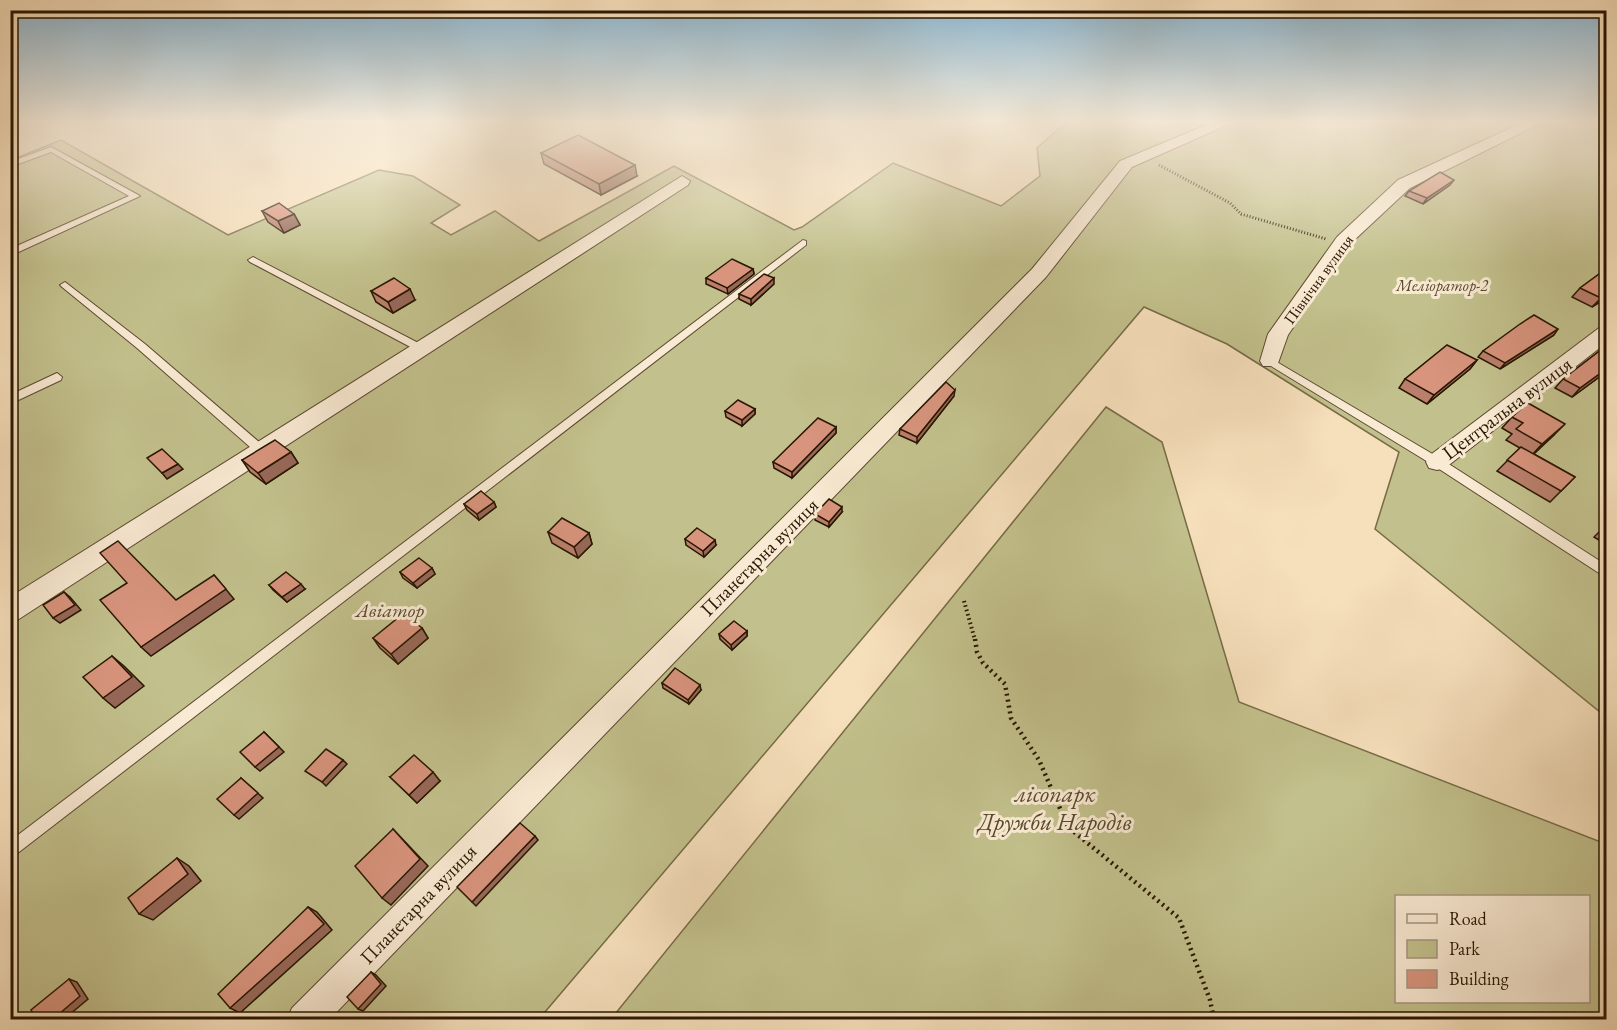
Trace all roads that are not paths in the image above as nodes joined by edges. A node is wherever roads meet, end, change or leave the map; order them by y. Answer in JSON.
{"nodes":[{"id":1,"x":87,"y":169,"type":"edge"},
{"id":2,"x":1122,"y":169,"type":"edge"},
{"id":3,"x":1435,"y":169,"type":"edge"},
{"id":4,"x":682,"y":181,"type":"dead end"},
{"id":5,"x":803,"y":243,"type":"dead end"},
{"id":6,"x":10,"y":253,"type":"edge"},
{"id":7,"x":253,"y":260,"type":"dead end"},
{"id":8,"x":65,"y":285,"type":"dead end"},
{"id":9,"x":1606,"y":333,"type":"edge"},
{"id":10,"x":422,"y":349,"type":"junction"},
{"id":11,"x":1270,"y":361,"type":"joint"},
{"id":12,"x":57,"y":376,"type":"dead end"},
{"id":13,"x":10,"y":400,"type":"edge"},
{"id":14,"x":262,"y":451,"type":"junction"},
{"id":15,"x":1437,"y":462,"type":"junction"},
{"id":16,"x":1606,"y":571,"type":"edge"},
{"id":17,"x":10,"y":610,"type":"edge"},
{"id":18,"x":10,"y":851,"type":"edge"},
{"id":19,"x":304,"y":1020,"type":"edge"}],
"edges":[{"from":1,"to":6,"type":"lane"},
{"from":2,"to":19,"type":"street","name":"Планетарна вулиця"},
{"from":3,"to":11,"type":"street","name":"Північна вулиця"},
{"from":4,"to":10,"type":"street"},
{"from":5,"to":18,"type":"lane"},
{"from":7,"to":10,"type":"lane"},
{"from":8,"to":14,"type":"lane"},
{"from":9,"to":15,"type":"street","name":"Центральна вулиця"},
{"from":10,"to":14,"type":"street"},
{"from":11,"to":15,"type":"lane"},
{"from":12,"to":13,"type":"lane"},
{"from":14,"to":17,"type":"street"},
{"from":15,"to":16,"type":"lane"}]}
